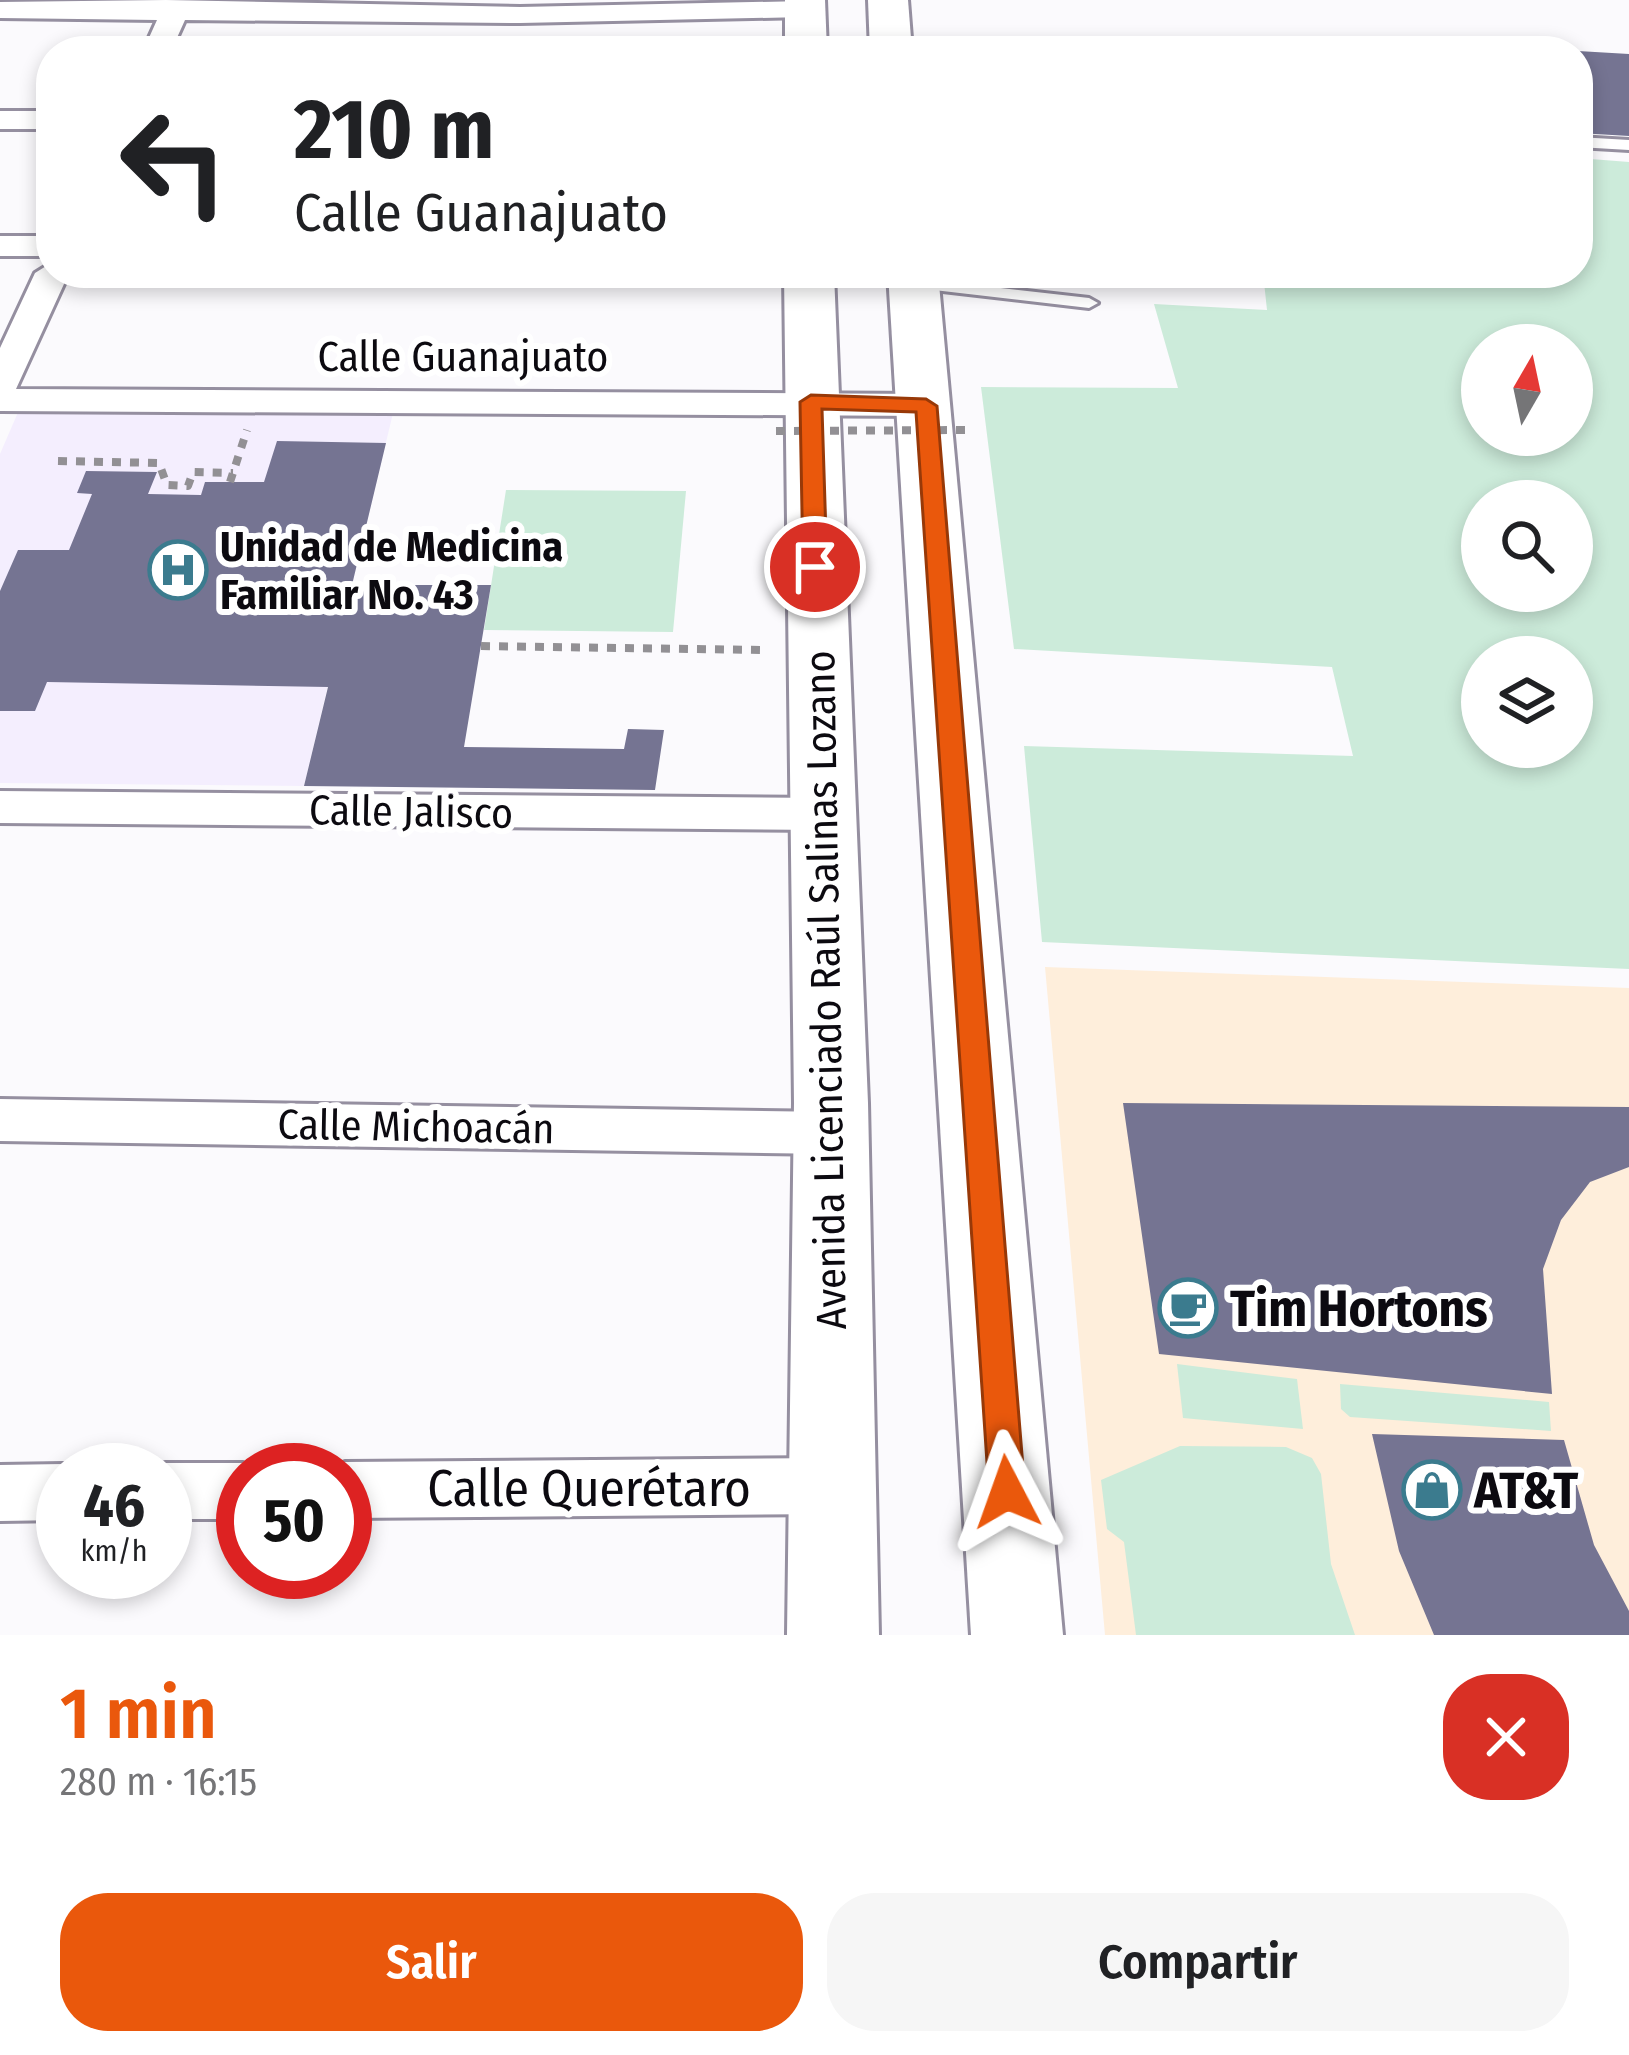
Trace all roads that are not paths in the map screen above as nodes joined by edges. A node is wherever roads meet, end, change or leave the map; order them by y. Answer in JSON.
{"nodes":[{"id":1,"x":887,"y":0,"type":"edge"},
{"id":2,"x":178,"y":5,"type":"edge"},
{"id":3,"x":0,"y":10,"type":"edge"},
{"id":4,"x":805,"y":20,"type":"edge"},
{"id":5,"x":164,"y":36,"type":"edge"},
{"id":6,"x":890,"y":36,"type":"edge"},
{"id":7,"x":0,"y":120,"type":"edge"},
{"id":8,"x":36,"y":120,"type":"edge"},
{"id":9,"x":1593,"y":143,"type":"edge"},
{"id":10,"x":1629,"y":146,"type":"edge"},
{"id":11,"x":0,"y":246,"type":"edge"},
{"id":12,"x":36,"y":246,"type":"edge"},
{"id":13,"x":45,"y":288,"type":"edge"},
{"id":14,"x":807,"y":288,"type":"edge"},
{"id":15,"x":916,"y":288,"type":"edge"},
{"id":16,"x":984,"y":288,"type":"edge"},
{"id":17,"x":1089,"y":303,"type":"dead end"},
{"id":18,"x":0,"y":386,"type":"edge"},
{"id":19,"x":0,"y":400,"type":"edge"},
{"id":20,"x":793,"y":417,"type":"junction"},
{"id":21,"x":946,"y":418,"type":"junction"},
{"id":22,"x":0,"y":807,"type":"edge"},
{"id":23,"x":822,"y":814,"type":"junction"},
{"id":24,"x":0,"y":1120,"type":"edge"},
{"id":25,"x":831,"y":1132,"type":"junction"},
{"id":26,"x":833,"y":1486,"type":"junction"},
{"id":27,"x":372,"y":1490,"type":"edge"},
{"id":28,"x":0,"y":1492,"type":"edge"},
{"id":29,"x":36,"y":1492,"type":"edge"},
{"id":30,"x":833,"y":1635,"type":"edge"},
{"id":31,"x":1017,"y":1635,"type":"edge"}],
"edges":[{"from":1,"to":6,"type":"main road"},
{"from":2,"to":3,"type":"street"},
{"from":2,"to":4,"type":"street"},
{"from":2,"to":5,"type":"street"},
{"from":7,"to":8,"type":"street"},
{"from":9,"to":10,"type":"lane"},
{"from":11,"to":12,"type":"street"},
{"from":13,"to":18,"type":"street"},
{"from":14,"to":20,"type":"main road","name":"Avenida Licenciado Raúl Salinas Lozano"},
{"from":15,"to":21,"type":"main road"},
{"from":16,"to":17,"type":"lane"},
{"from":19,"to":20,"type":"street","name":"Calle Guanajuato"},
{"from":20,"to":21,"type":"street","name":"Calle Guanajuato"},
{"from":20,"to":23,"type":"main road","name":"Avenida Licenciado Raúl Salinas Lozano"},
{"from":21,"to":31,"type":"main road"},
{"from":22,"to":23,"type":"street","name":"Calle Jalisco"},
{"from":23,"to":25,"type":"main road","name":"Avenida Licenciado Raúl Salinas Lozano"},
{"from":24,"to":25,"type":"street","name":"Calle Michoacán"},
{"from":25,"to":26,"type":"main road","name":"Avenida Licenciado Raúl Salinas Lozano"},
{"from":26,"to":27,"type":"street","name":"Calle Querétaro"},
{"from":26,"to":30,"type":"main road","name":"Avenida Licenciado Raúl Salinas Lozano"},
{"from":28,"to":29,"type":"street"}]}
